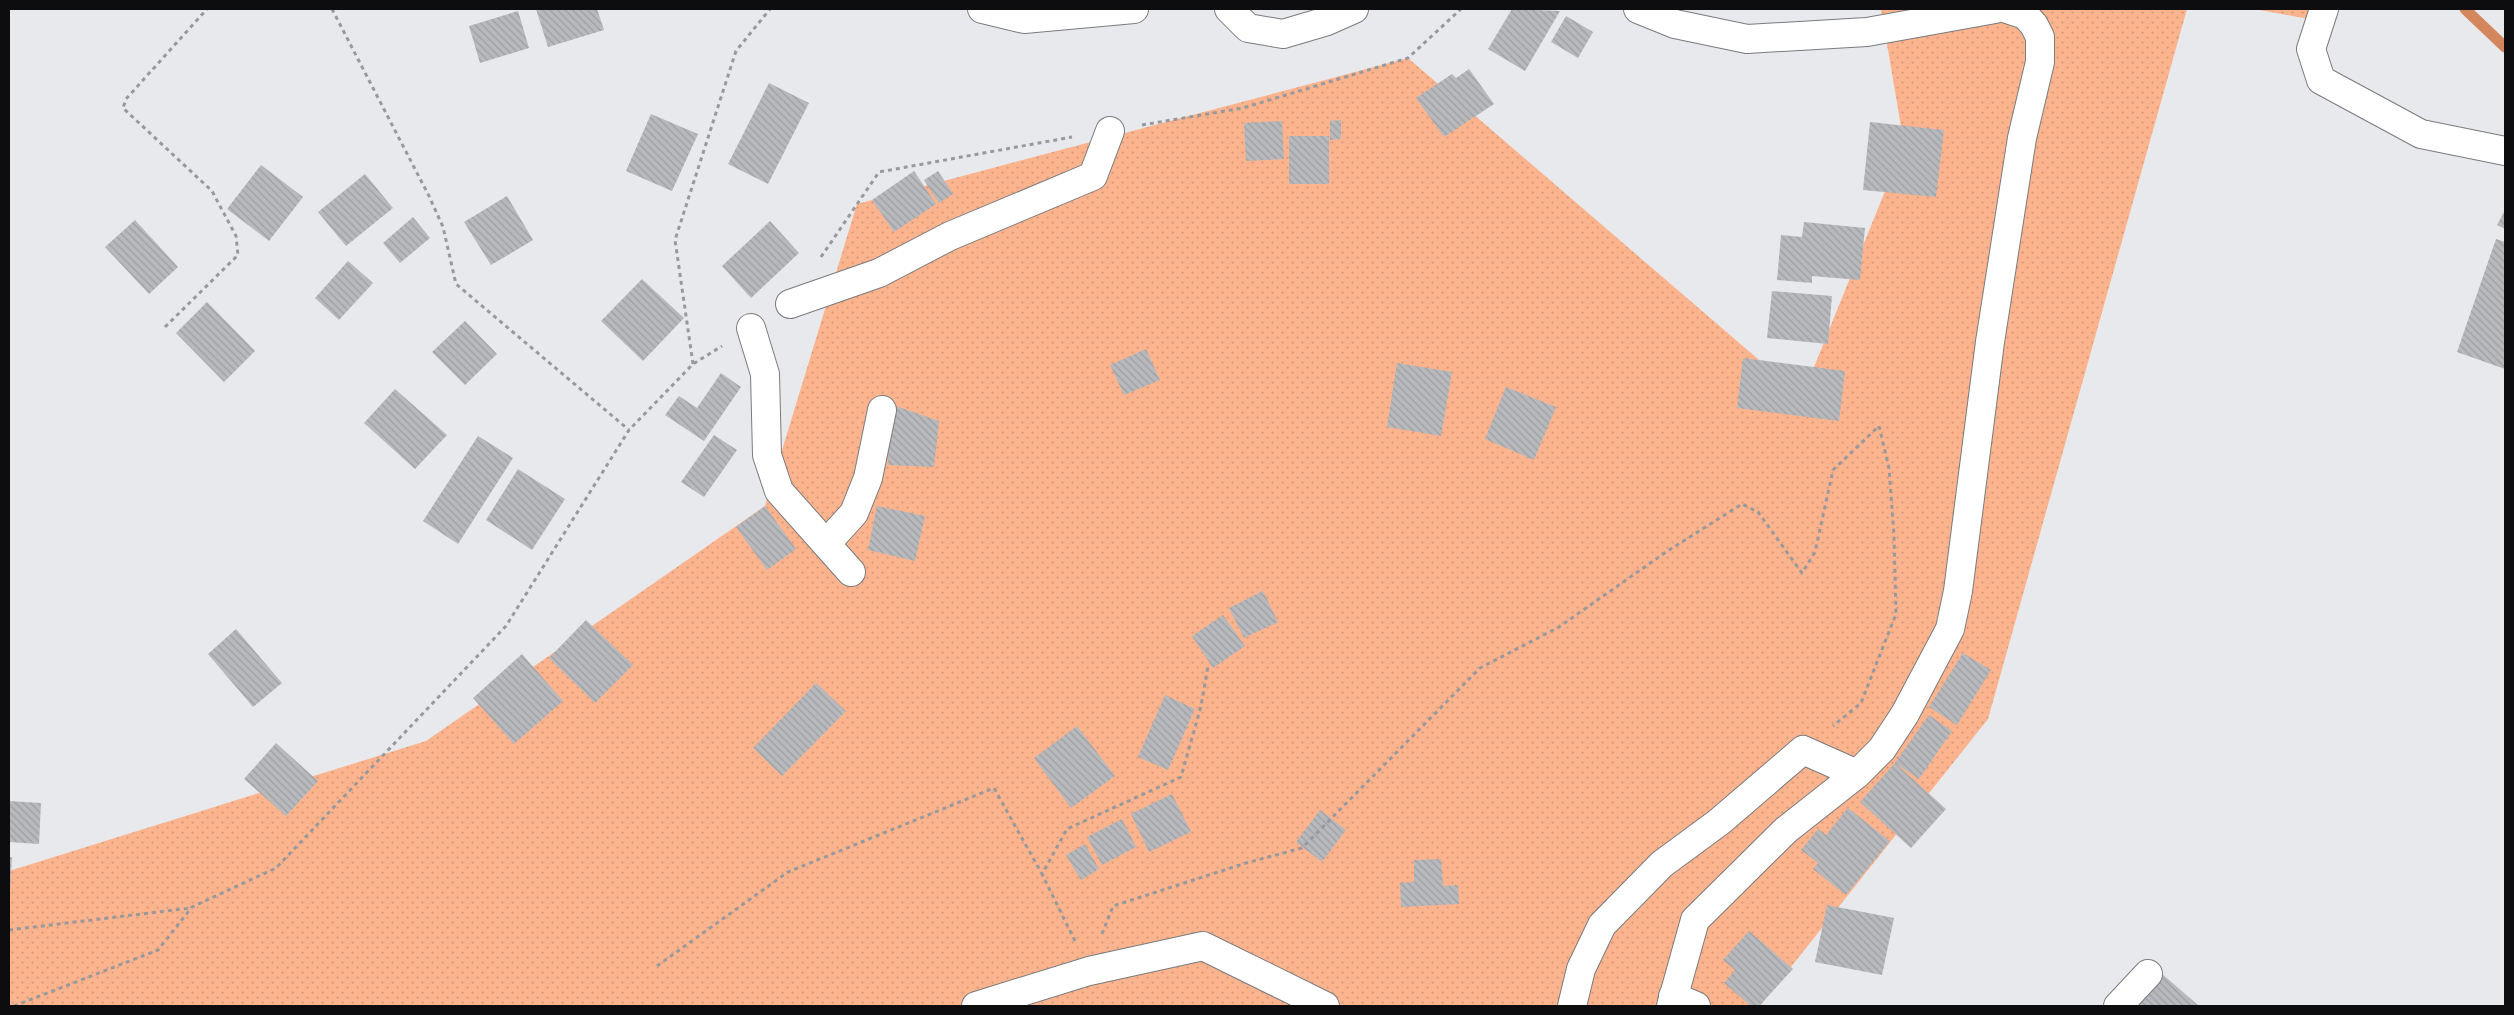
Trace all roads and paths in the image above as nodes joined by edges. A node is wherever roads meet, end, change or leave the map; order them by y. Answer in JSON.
{"nodes":[{"id":1,"x":207,"y":9,"type":"edge"},
{"id":2,"x":332,"y":9,"type":"edge"},
{"id":3,"x":770,"y":9,"type":"edge"},
{"id":4,"x":982,"y":9,"type":"edge"},
{"id":5,"x":1134,"y":9,"type":"edge"},
{"id":6,"x":1229,"y":9,"type":"edge"},
{"id":7,"x":1354,"y":9,"type":"edge"},
{"id":8,"x":1461,"y":9,"type":"edge"},
{"id":9,"x":1638,"y":9,"type":"edge"},
{"id":10,"x":1995,"y":9,"type":"edge"},
{"id":11,"x":2007,"y":9,"type":"edge"},
{"id":12,"x":2324,"y":9,"type":"edge"},
{"id":13,"x":1110,"y":130,"type":"junction"},
{"id":14,"x":2505,"y":151,"type":"edge"},
{"id":15,"x":790,"y":304,"type":"joint"},
{"id":16,"x":165,"y":327,"type":"dead end"},
{"id":17,"x":751,"y":328,"type":"joint"},
{"id":18,"x":693,"y":364,"type":"junction"},
{"id":19,"x":882,"y":410,"type":"dead end"},
{"id":20,"x":629,"y":430,"type":"junction"},
{"id":21,"x":826,"y":544,"type":"junction"},
{"id":22,"x":851,"y":572,"type":"dead end"},
{"id":23,"x":1208,"y":666,"type":"dead end"},
{"id":24,"x":1803,"y":750,"type":"junction"},
{"id":25,"x":1857,"y":774,"type":"junction"},
{"id":26,"x":1042,"y":874,"type":"junction"},
{"id":27,"x":192,"y":908,"type":"junction"},
{"id":28,"x":9,"y":930,"type":"edge"},
{"id":29,"x":657,"y":966,"type":"dead end"},
{"id":30,"x":1089,"y":971,"type":"junction"},
{"id":31,"x":2148,"y":974,"type":"dead end"},
{"id":32,"x":1680,"y":1003,"type":"edge"},
{"id":33,"x":14,"y":1006,"type":"edge"},
{"id":34,"x":976,"y":1006,"type":"edge"},
{"id":35,"x":1325,"y":1006,"type":"edge"},
{"id":36,"x":1572,"y":1006,"type":"edge"},
{"id":37,"x":2118,"y":1006,"type":"edge"}],
"edges":[{"from":1,"to":16,"type":"path"},
{"from":2,"to":20,"type":"path"},
{"from":3,"to":18,"type":"path"},
{"from":4,"to":5,"type":"street"},
{"from":6,"to":7,"type":"street"},
{"from":8,"to":13,"type":"path"},
{"from":9,"to":10,"type":"street"},
{"from":11,"to":25,"type":"street"},
{"from":12,"to":14,"type":"street"},
{"from":13,"to":15,"type":"street"},
{"from":13,"to":15,"type":"path"},
{"from":17,"to":18,"type":"path"},
{"from":17,"to":21,"type":"street"},
{"from":18,"to":20,"type":"path"},
{"from":19,"to":21,"type":"street"},
{"from":20,"to":27,"type":"path"},
{"from":21,"to":22,"type":"street"},
{"from":23,"to":26,"type":"path"},
{"from":24,"to":25,"type":"street"},
{"from":24,"to":30,"type":"path"},
{"from":24,"to":36,"type":"street"},
{"from":25,"to":32,"type":"street"},
{"from":26,"to":29,"type":"path"},
{"from":26,"to":30,"type":"path"},
{"from":27,"to":28,"type":"path"},
{"from":27,"to":33,"type":"path"},
{"from":30,"to":34,"type":"street"},
{"from":30,"to":35,"type":"street"},
{"from":31,"to":37,"type":"street"}]}
